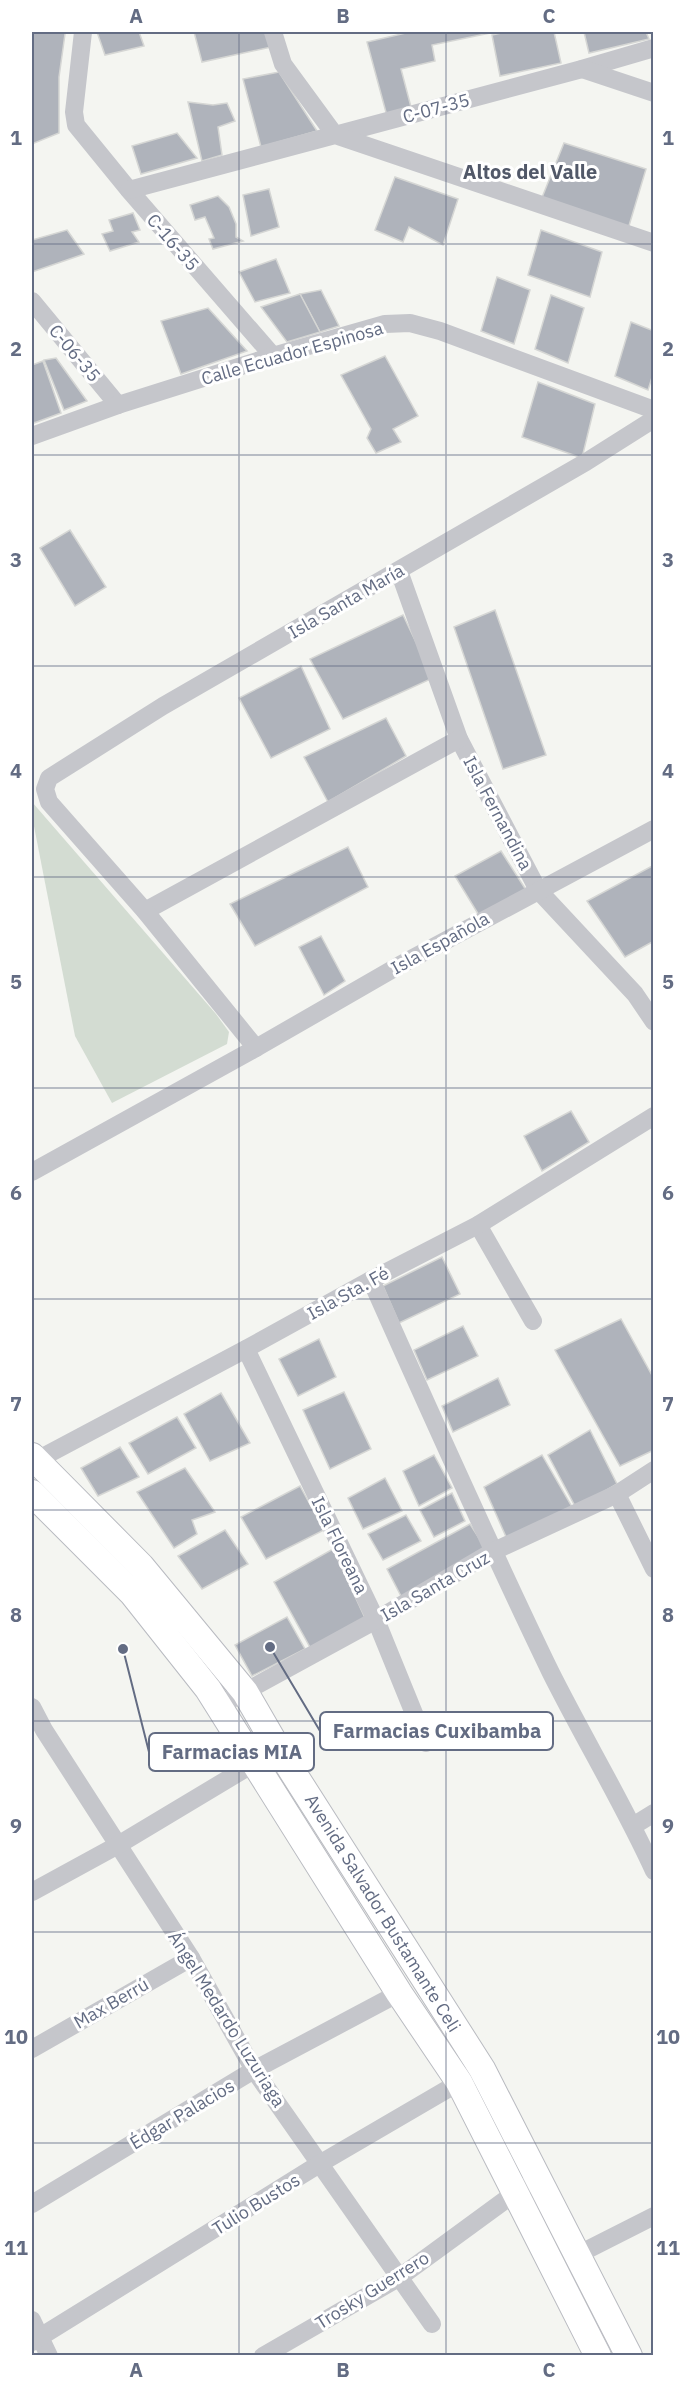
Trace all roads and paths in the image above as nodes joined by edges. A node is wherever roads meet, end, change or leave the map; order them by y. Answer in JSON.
{"nodes":[{"id":1,"x":83,"y":32,"type":"edge"},
{"id":2,"x":273,"y":32,"type":"edge"},
{"id":3,"x":654,"y":48,"type":"edge"},
{"id":4,"x":582,"y":69,"type":"junction"},
{"id":5,"x":654,"y":93,"type":"edge"},
{"id":6,"x":335,"y":135,"type":"junction"},
{"id":7,"x":129,"y":190,"type":"junction"},
{"id":8,"x":654,"y":243,"type":"edge"},
{"id":9,"x":32,"y":301,"type":"edge"},
{"id":10,"x":273,"y":356,"type":"junction"},
{"id":11,"x":118,"y":405,"type":"junction"},
{"id":12,"x":654,"y":410,"type":"edge"},
{"id":13,"x":654,"y":419,"type":"edge"},
{"id":14,"x":32,"y":436,"type":"edge"},
{"id":15,"x":399,"y":571,"type":"junction"},
{"id":16,"x":459,"y":739,"type":"junction"},
{"id":17,"x":654,"y":830,"type":"edge"},
{"id":18,"x":538,"y":890,"type":"junction"},
{"id":19,"x":145,"y":910,"type":"junction"},
{"id":20,"x":654,"y":1022,"type":"edge"},
{"id":21,"x":256,"y":1048,"type":"junction"},
{"id":22,"x":654,"y":1116,"type":"edge"},
{"id":23,"x":32,"y":1172,"type":"edge"},
{"id":24,"x":478,"y":1225,"type":"junction"},
{"id":25,"x":371,"y":1280,"type":"junction"},
{"id":26,"x":533,"y":1321,"type":"dead end"},
{"id":27,"x":246,"y":1349,"type":"junction"},
{"id":28,"x":33,"y":1460,"type":"edge"},
{"id":29,"x":654,"y":1470,"type":"edge"},
{"id":30,"x":32,"y":1493,"type":"edge"},
{"id":31,"x":617,"y":1494,"type":"junction"},
{"id":32,"x":492,"y":1552,"type":"junction"},
{"id":33,"x":654,"y":1569,"type":"edge"},
{"id":34,"x":376,"y":1620,"type":"junction"},
{"id":35,"x":245,"y":1692,"type":"junction"},
{"id":36,"x":219,"y":1706,"type":"junction"},
{"id":37,"x":32,"y":1707,"type":"edge"},
{"id":38,"x":38,"y":1733,"type":"edge"},
{"id":39,"x":426,"y":1743,"type":"dead end"},
{"id":40,"x":278,"y":1749,"type":"junction"},
{"id":41,"x":253,"y":1764,"type":"junction"},
{"id":42,"x":654,"y":1813,"type":"edge"},
{"id":43,"x":633,"y":1826,"type":"junction"},
{"id":44,"x":118,"y":1845,"type":"junction"},
{"id":45,"x":654,"y":1871,"type":"edge"},
{"id":46,"x":32,"y":1892,"type":"edge"},
{"id":47,"x":191,"y":1958,"type":"junction"},
{"id":48,"x":399,"y":1993,"type":"junction"},
{"id":49,"x":32,"y":2049,"type":"edge"},
{"id":50,"x":482,"y":2069,"type":"junction"},
{"id":51,"x":254,"y":2070,"type":"junction"},
{"id":52,"x":459,"y":2082,"type":"junction"},
{"id":53,"x":321,"y":2163,"type":"junction"},
{"id":54,"x":537,"y":2178,"type":"junction"},
{"id":55,"x":514,"y":2193,"type":"junction"},
{"id":56,"x":32,"y":2204,"type":"edge"},
{"id":57,"x":654,"y":2216,"type":"edge"},
{"id":58,"x":577,"y":2255,"type":"junction"},
{"id":59,"x":400,"y":2277,"type":"junction"},
{"id":60,"x":32,"y":2320,"type":"edge"},
{"id":61,"x":432,"y":2324,"type":"dead end"},
{"id":62,"x":35,"y":2339,"type":"edge"},
{"id":63,"x":624,"y":2354,"type":"edge"},
{"id":64,"x":49,"y":2355,"type":"edge"},
{"id":65,"x":263,"y":2355,"type":"edge"},
{"id":66,"x":598,"y":2355,"type":"edge"}],
"edges":[{"from":1,"to":7,"type":"street","name":"C-16-35"},
{"from":2,"to":6,"type":"street"},
{"from":3,"to":4,"type":"street","name":"C-07-35"},
{"from":4,"to":5,"type":"street"},
{"from":4,"to":6,"type":"street","name":"C-07-35"},
{"from":6,"to":7,"type":"street","name":"C-07-35"},
{"from":6,"to":8,"type":"street"},
{"from":7,"to":10,"type":"street","name":"C-16-35"},
{"from":9,"to":11,"type":"street","name":"C-06-35"},
{"from":10,"to":11,"type":"street","name":"Calle Ecuador Espinosa"},
{"from":10,"to":12,"type":"street","name":"Calle Ecuador Espinosa"},
{"from":11,"to":14,"type":"street","name":"Calle Ecuador Espinosa"},
{"from":13,"to":15,"type":"street","name":"Isla Santa María"},
{"from":15,"to":16,"type":"street","name":"Isla Fernandina"},
{"from":15,"to":19,"type":"street","name":"Isla Santa María"},
{"from":16,"to":18,"type":"street","name":"Isla Fernandina"},
{"from":16,"to":19,"type":"street"},
{"from":17,"to":18,"type":"street","name":"Isla Española"},
{"from":18,"to":20,"type":"street","name":"Isla Fernandina"},
{"from":18,"to":21,"type":"street","name":"Isla Española"},
{"from":19,"to":21,"type":"street"},
{"from":21,"to":23,"type":"street","name":"Isla Española"},
{"from":22,"to":24,"type":"street","name":"Isla Sta. Fé"},
{"from":24,"to":25,"type":"street","name":"Isla Sta. Fé"},
{"from":24,"to":26,"type":"street"},
{"from":25,"to":27,"type":"street","name":"Isla Sta. Fé"},
{"from":25,"to":32,"type":"street"},
{"from":27,"to":28,"type":"street","name":"Isla Sta. Fé"},
{"from":27,"to":34,"type":"street","name":"Isla Floreana"},
{"from":28,"to":35,"type":"main road","name":"Avenida Salvador Bustamante Celi"},
{"from":29,"to":31,"type":"street","name":"Isla Santa Cruz"},
{"from":30,"to":36,"type":"main road","name":"Avenida Salvador Bustamante Celi"},
{"from":31,"to":32,"type":"street","name":"Isla Santa Cruz"},
{"from":31,"to":33,"type":"street"},
{"from":32,"to":34,"type":"street","name":"Isla Santa Cruz"},
{"from":32,"to":43,"type":"street"},
{"from":34,"to":35,"type":"street","name":"Isla Santa Cruz"},
{"from":34,"to":39,"type":"street","name":"Isla Floreana"},
{"from":35,"to":36,"type":"street","name":"Isla Santa Cruz"},
{"from":35,"to":40,"type":"main road","name":"Avenida Salvador Bustamante Celi"},
{"from":36,"to":41,"type":"main road","name":"Avenida Salvador Bustamante Celi"},
{"from":37,"to":38,"type":"street","name":"Ángel Medardo Luzuriaga"},
{"from":38,"to":44,"type":"street","name":"Ángel Medardo Luzuriaga"},
{"from":40,"to":41,"type":"street"},
{"from":40,"to":50,"type":"main road","name":"Avenida Salvador Bustamante Celi"},
{"from":41,"to":44,"type":"street"},
{"from":41,"to":48,"type":"main road","name":"Avenida Salvador Bustamante Celi"},
{"from":42,"to":43,"type":"street"},
{"from":43,"to":45,"type":"street"},
{"from":44,"to":46,"type":"street"},
{"from":44,"to":47,"type":"street","name":"Ángel Medardo Luzuriaga"},
{"from":47,"to":49,"type":"street","name":"Max Berrú"},
{"from":47,"to":51,"type":"street","name":"Ángel Medardo Luzuriaga"},
{"from":48,"to":51,"type":"street","name":"Édgar Palacios"},
{"from":48,"to":52,"type":"main road","name":"Avenida Salvador Bustamante Celi"},
{"from":50,"to":52,"type":"street","name":"Tulio Bustos"},
{"from":50,"to":54,"type":"main road","name":"Avenida Salvador Bustamante Celi"},
{"from":51,"to":53,"type":"street","name":"Ángel Medardo Luzuriaga"},
{"from":51,"to":56,"type":"street","name":"Édgar Palacios"},
{"from":52,"to":53,"type":"street","name":"Tulio Bustos"},
{"from":52,"to":55,"type":"main road","name":"Avenida Salvador Bustamante Celi"},
{"from":53,"to":59,"type":"street","name":"Ángel Medardo Luzuriaga"},
{"from":53,"to":62,"type":"street","name":"Tulio Bustos"},
{"from":54,"to":55,"type":"street","name":"Trosky Guerrero"},
{"from":54,"to":58,"type":"main road","name":"Avenida Salvador Bustamante Celi"},
{"from":55,"to":59,"type":"street","name":"Trosky Guerrero"},
{"from":55,"to":66,"type":"main road","name":"Avenida Salvador Bustamante Celi"},
{"from":57,"to":58,"type":"street"},
{"from":58,"to":63,"type":"main road","name":"Avenida Salvador Bustamante Celi"},
{"from":59,"to":61,"type":"street","name":"Ángel Medardo Luzuriaga"},
{"from":59,"to":65,"type":"street","name":"Trosky Guerrero"},
{"from":60,"to":62,"type":"street"},
{"from":62,"to":64,"type":"street"}]}
